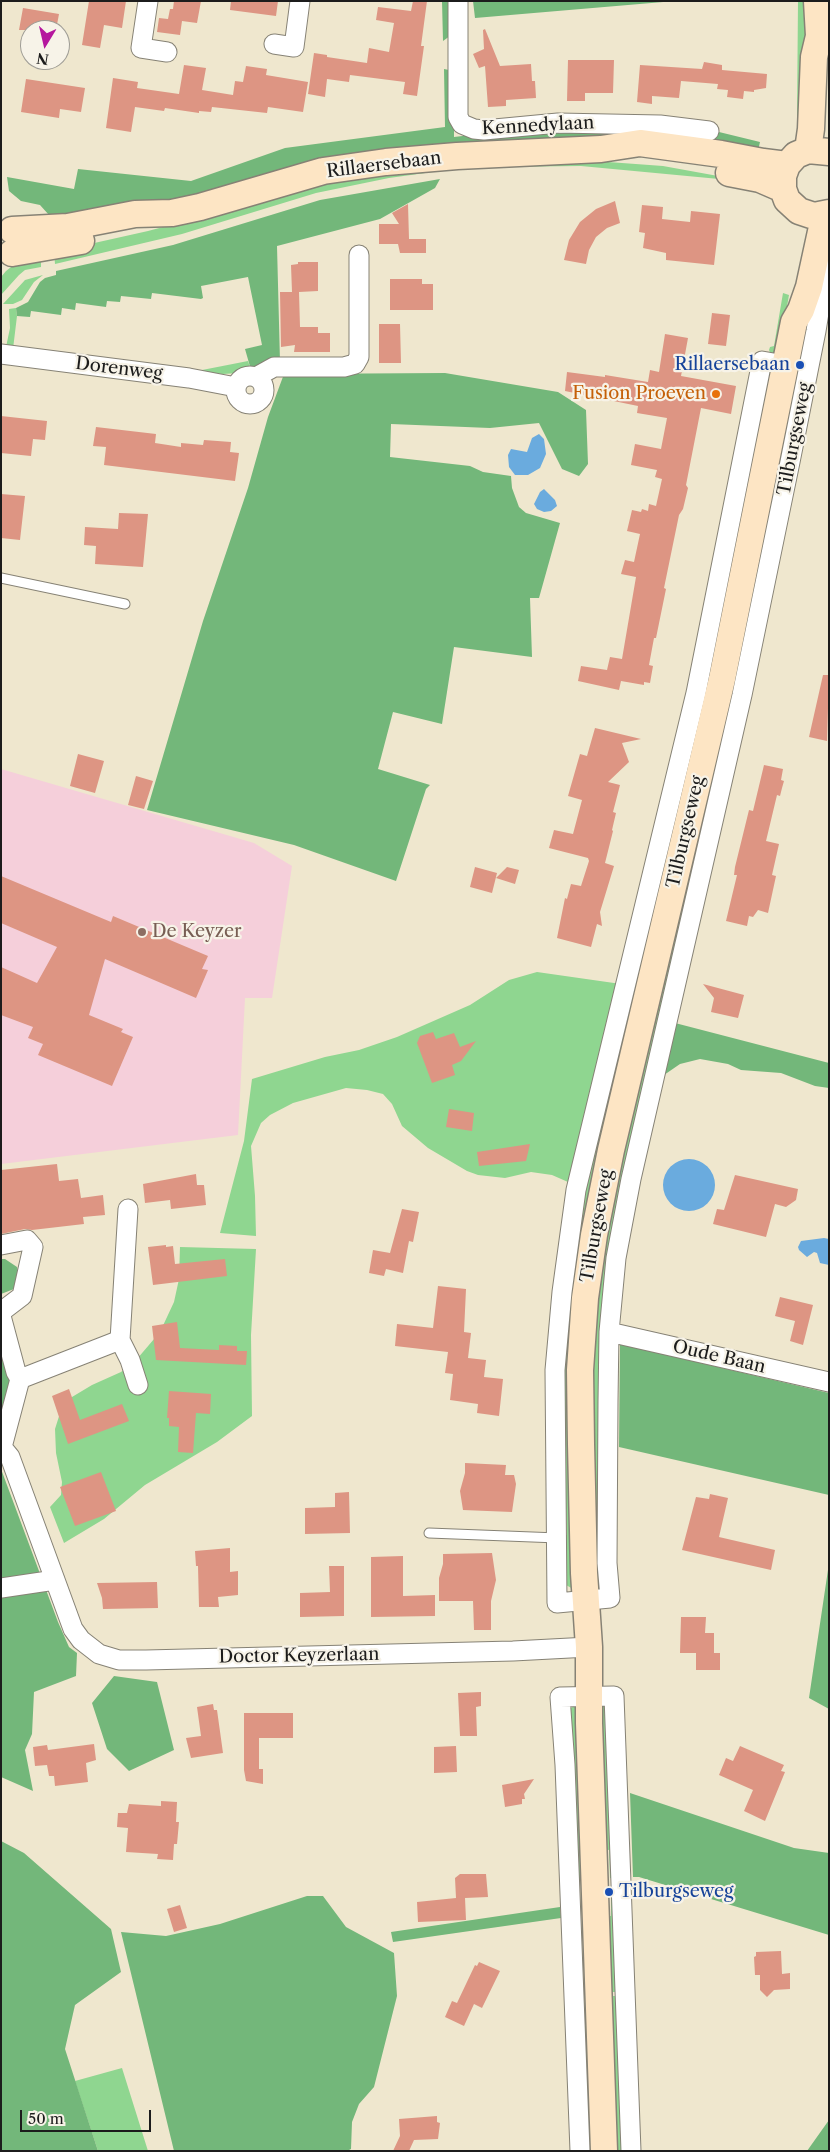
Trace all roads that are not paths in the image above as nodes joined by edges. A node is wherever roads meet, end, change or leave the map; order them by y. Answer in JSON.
{"nodes":[{"id":1,"x":148,"y":1,"type":"edge"},
{"id":2,"x":300,"y":1,"type":"edge"},
{"id":3,"x":458,"y":1,"type":"edge"},
{"id":4,"x":817,"y":1,"type":"edge"},
{"id":5,"x":274,"y":44,"type":"dead end"},
{"id":6,"x":167,"y":52,"type":"dead end"},
{"id":7,"x":823,"y":103,"type":"edge"},
{"id":8,"x":709,"y":131,"type":"dead end"},
{"id":9,"x":807,"y":159,"type":"edge"},
{"id":10,"x":799,"y":211,"type":"junction"},
{"id":11,"x":829,"y":215,"type":"edge"},
{"id":12,"x":7,"y":242,"type":"edge"},
{"id":13,"x":359,"y":255,"type":"dead end"},
{"id":14,"x":821,"y":263,"type":"junction"},
{"id":15,"x":794,"y":322,"type":"junction"},
{"id":16,"x":1,"y":354,"type":"edge"},
{"id":17,"x":773,"y":363,"type":"junction"},
{"id":18,"x":1,"y":578,"type":"edge"},
{"id":19,"x":125,"y":604,"type":"dead end"},
{"id":20,"x":128,"y":1209,"type":"dead end"},
{"id":21,"x":1,"y":1244,"type":"edge"},
{"id":22,"x":1,"y":1312,"type":"edge"},
{"id":23,"x":1,"y":1316,"type":"edge"},
{"id":24,"x":609,"y":1332,"type":"junction"},
{"id":25,"x":120,"y":1340,"type":"junction"},
{"id":26,"x":20,"y":1379,"type":"junction"},
{"id":27,"x":829,"y":1382,"type":"edge"},
{"id":28,"x":138,"y":1385,"type":"dead end"},
{"id":29,"x":1,"y":1447,"type":"edge"},
{"id":30,"x":429,"y":1533,"type":"dead end"},
{"id":31,"x":558,"y":1538,"type":"junction"},
{"id":32,"x":55,"y":1580,"type":"junction"},
{"id":33,"x":1,"y":1588,"type":"edge"},
{"id":34,"x":598,"y":1599,"type":"junction"},
{"id":35,"x":589,"y":1647,"type":"junction"},
{"id":36,"x":589,"y":1697,"type":"junction"},
{"id":37,"x":580,"y":2151,"type":"edge"},
{"id":38,"x":604,"y":2151,"type":"edge"},
{"id":39,"x":631,"y":2151,"type":"edge"}],
"edges":[{"from":1,"to":6,"type":"street"},
{"from":2,"to":5,"type":"street"},
{"from":3,"to":8,"type":"street","name":"Kennedylaan"},
{"from":4,"to":7,"type":"street"},
{"from":7,"to":9,"type":"street"},
{"from":9,"to":10,"type":"street"},
{"from":9,"to":12,"type":"street","name":"Rillaersebaan"},
{"from":10,"to":11,"type":"street"},
{"from":10,"to":15,"type":"street","name":"Tilburgseweg"},
{"from":11,"to":14,"type":"street","name":"Tilburgseweg"},
{"from":13,"to":16,"type":"street","name":"Dorenweg"},
{"from":14,"to":15,"type":"street","name":"Tilburgseweg"},
{"from":14,"to":24,"type":"street","name":"Tilburgseweg"},
{"from":15,"to":17,"type":"street","name":"Tilburgseweg"},
{"from":17,"to":31,"type":"street","name":"Tilburgseweg"},
{"from":17,"to":34,"type":"street","name":"Tilburgseweg"},
{"from":18,"to":19,"type":"lane"},
{"from":20,"to":25,"type":"street"},
{"from":21,"to":22,"type":"street"},
{"from":23,"to":26,"type":"street"},
{"from":24,"to":27,"type":"street","name":"Oude Baan"},
{"from":24,"to":34,"type":"street","name":"Tilburgseweg"},
{"from":25,"to":26,"type":"street"},
{"from":25,"to":28,"type":"street"},
{"from":26,"to":29,"type":"street","name":"Doctor Keyzerlaan"},
{"from":29,"to":32,"type":"street","name":"Doctor Keyzerlaan"},
{"from":30,"to":31,"type":"lane"},
{"from":31,"to":34,"type":"street","name":"Tilburgseweg"},
{"from":32,"to":33,"type":"street"},
{"from":32,"to":35,"type":"street","name":"Doctor Keyzerlaan"},
{"from":34,"to":35,"type":"street","name":"Tilburgseweg"},
{"from":35,"to":36,"type":"street","name":"Tilburgseweg"},
{"from":36,"to":37,"type":"street"},
{"from":36,"to":38,"type":"street","name":"Tilburgseweg"},
{"from":36,"to":39,"type":"street"}]}
